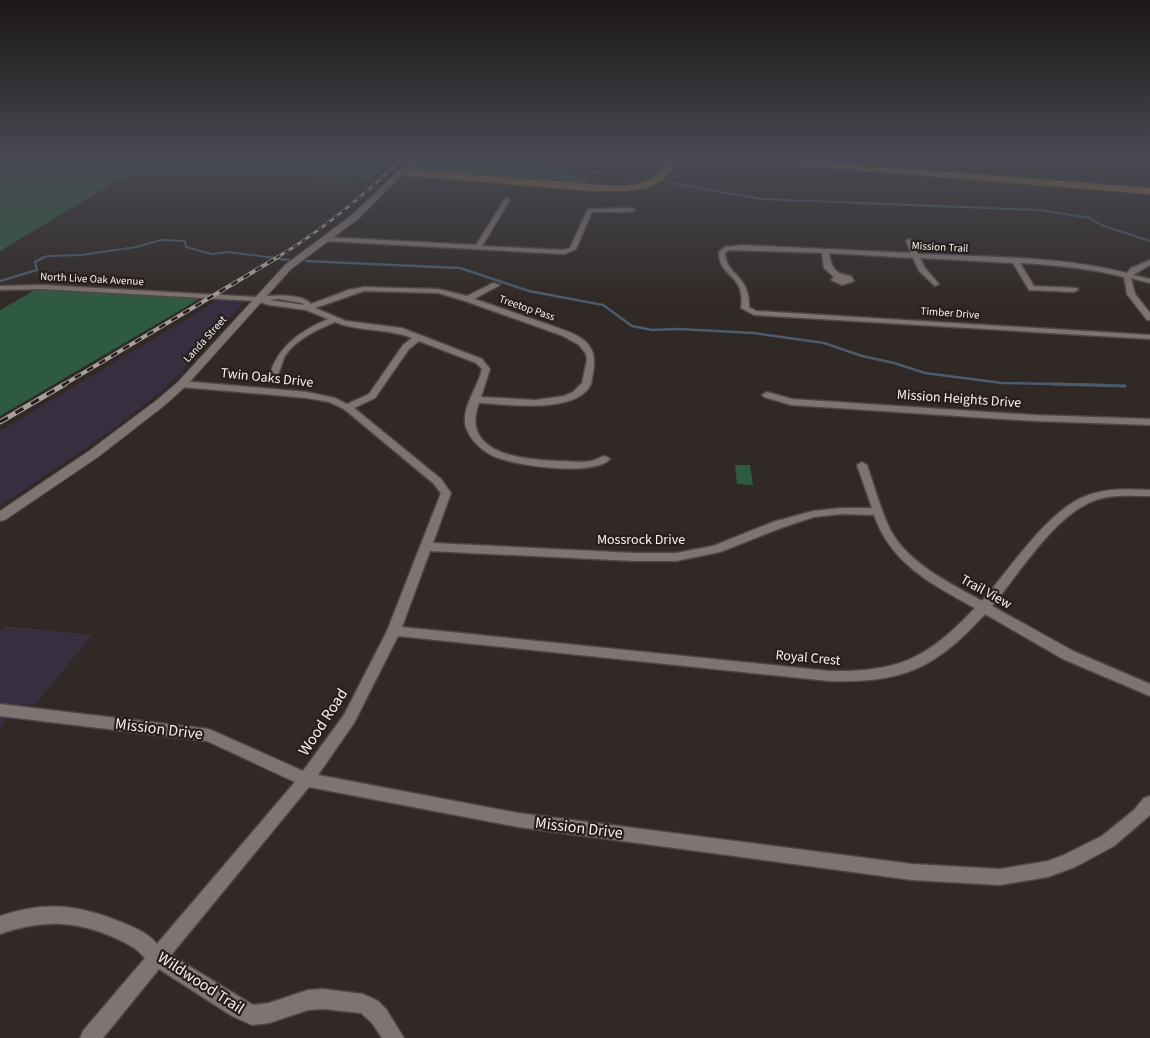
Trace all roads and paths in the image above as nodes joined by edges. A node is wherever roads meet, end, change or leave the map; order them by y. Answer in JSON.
{"nodes":[{"id":1,"x":364,"y":208,"type":"edge"},
{"id":2,"x":502,"y":208,"type":"edge"},
{"id":3,"x":632,"y":210,"type":"dead end"},
{"id":4,"x":325,"y":239,"type":"junction"},
{"id":5,"x":909,"y":241,"type":"dead end"},
{"id":6,"x":478,"y":247,"type":"junction"},
{"id":7,"x":825,"y":252,"type":"junction"},
{"id":8,"x":917,"y":257,"type":"junction"},
{"id":9,"x":1015,"y":261,"type":"junction"},
{"id":10,"x":1150,"y":262,"type":"edge"},
{"id":11,"x":839,"y":277,"type":"dead end"},
{"id":12,"x":1127,"y":277,"type":"junction"},
{"id":13,"x":1150,"y":281,"type":"edge"},
{"id":14,"x":935,"y":284,"type":"dead end"},
{"id":15,"x":496,"y":285,"type":"dead end"},
{"id":16,"x":0,"y":288,"type":"edge"},
{"id":17,"x":1074,"y":290,"type":"dead end"},
{"id":18,"x":258,"y":299,"type":"junction"},
{"id":19,"x":296,"y":299,"type":"junction"},
{"id":20,"x":468,"y":299,"type":"junction"},
{"id":21,"x":287,"y":305,"type":"junction"},
{"id":22,"x":308,"y":308,"type":"junction"},
{"id":23,"x":750,"y":312,"type":"joint"},
{"id":24,"x":1150,"y":318,"type":"edge"},
{"id":25,"x":333,"y":320,"type":"junction"},
{"id":26,"x":419,"y":337,"type":"junction"},
{"id":27,"x":1150,"y":337,"type":"edge"},
{"id":28,"x":274,"y":374,"type":"dead end"},
{"id":29,"x":182,"y":384,"type":"junction"},
{"id":30,"x":768,"y":395,"type":"dead end"},
{"id":31,"x":476,"y":400,"type":"junction"},
{"id":32,"x":347,"y":407,"type":"junction"},
{"id":33,"x":1150,"y":422,"type":"edge"},
{"id":34,"x":605,"y":458,"type":"dead end"},
{"id":35,"x":862,"y":465,"type":"dead end"},
{"id":36,"x":1150,"y":493,"type":"edge"},
{"id":37,"x":877,"y":512,"type":"junction"},
{"id":38,"x":0,"y":517,"type":"edge"},
{"id":39,"x":427,"y":547,"type":"junction"},
{"id":40,"x":982,"y":607,"type":"junction"},
{"id":41,"x":394,"y":631,"type":"junction"},
{"id":42,"x":1150,"y":690,"type":"edge"},
{"id":43,"x":0,"y":710,"type":"edge"},
{"id":44,"x":306,"y":780,"type":"junction"},
{"id":45,"x":1150,"y":803,"type":"edge"},
{"id":46,"x":0,"y":925,"type":"edge"},
{"id":47,"x":158,"y":957,"type":"junction"},
{"id":48,"x":90,"y":1038,"type":"edge"},
{"id":49,"x":394,"y":1038,"type":"edge"}],
"edges":[{"from":1,"to":4,"type":"street","name":"Landa Street"},
{"from":2,"to":6,"type":"street"},
{"from":3,"to":6,"type":"street"},
{"from":4,"to":6,"type":"street"},
{"from":4,"to":18,"type":"street","name":"Landa Street"},
{"from":5,"to":8,"type":"street"},
{"from":7,"to":8,"type":"street","name":"Mission Trail"},
{"from":7,"to":11,"type":"street"},
{"from":7,"to":23,"type":"street","name":"Mission Trail"},
{"from":8,"to":9,"type":"street","name":"Mission Trail"},
{"from":8,"to":14,"type":"street"},
{"from":9,"to":12,"type":"street","name":"Mission Trail"},
{"from":9,"to":17,"type":"street"},
{"from":10,"to":12,"type":"street"},
{"from":12,"to":13,"type":"street","name":"Mission Trail"},
{"from":12,"to":24,"type":"street"},
{"from":15,"to":20,"type":"street"},
{"from":16,"to":18,"type":"street","name":"North Live Oak Avenue"},
{"from":18,"to":19,"type":"street"},
{"from":18,"to":21,"type":"street"},
{"from":18,"to":29,"type":"street","name":"Landa Street"},
{"from":19,"to":21,"type":"street"},
{"from":19,"to":22,"type":"street"},
{"from":20,"to":22,"type":"street","name":"Treetop Pass"},
{"from":20,"to":31,"type":"street","name":"Treetop Pass"},
{"from":21,"to":22,"type":"street"},
{"from":22,"to":25,"type":"street"},
{"from":23,"to":27,"type":"street","name":"Timber Drive"},
{"from":25,"to":26,"type":"street"},
{"from":25,"to":28,"type":"street"},
{"from":26,"to":31,"type":"street"},
{"from":26,"to":32,"type":"street"},
{"from":29,"to":32,"type":"street","name":"Twin Oaks Drive"},
{"from":29,"to":38,"type":"street","name":"Landa Street"},
{"from":30,"to":33,"type":"street","name":"Mission Heights Drive"},
{"from":31,"to":34,"type":"street"},
{"from":32,"to":39,"type":"street","name":"Wood Road"},
{"from":35,"to":37,"type":"street","name":"Trail View"},
{"from":36,"to":40,"type":"street","name":"Royal Crest"},
{"from":37,"to":39,"type":"street","name":"Mossrock Drive"},
{"from":37,"to":40,"type":"street","name":"Trail View"},
{"from":39,"to":41,"type":"street","name":"Wood Road"},
{"from":40,"to":41,"type":"street","name":"Royal Crest"},
{"from":40,"to":42,"type":"street","name":"Trail View"},
{"from":41,"to":44,"type":"street","name":"Wood Road"},
{"from":43,"to":44,"type":"street","name":"Mission Drive"},
{"from":44,"to":45,"type":"street","name":"Mission Drive"},
{"from":44,"to":47,"type":"street","name":"Wood Road"},
{"from":46,"to":47,"type":"street","name":"Wildwood Trail"},
{"from":47,"to":48,"type":"street","name":"Wood Road"},
{"from":47,"to":49,"type":"street","name":"Wildwood Trail"}]}
